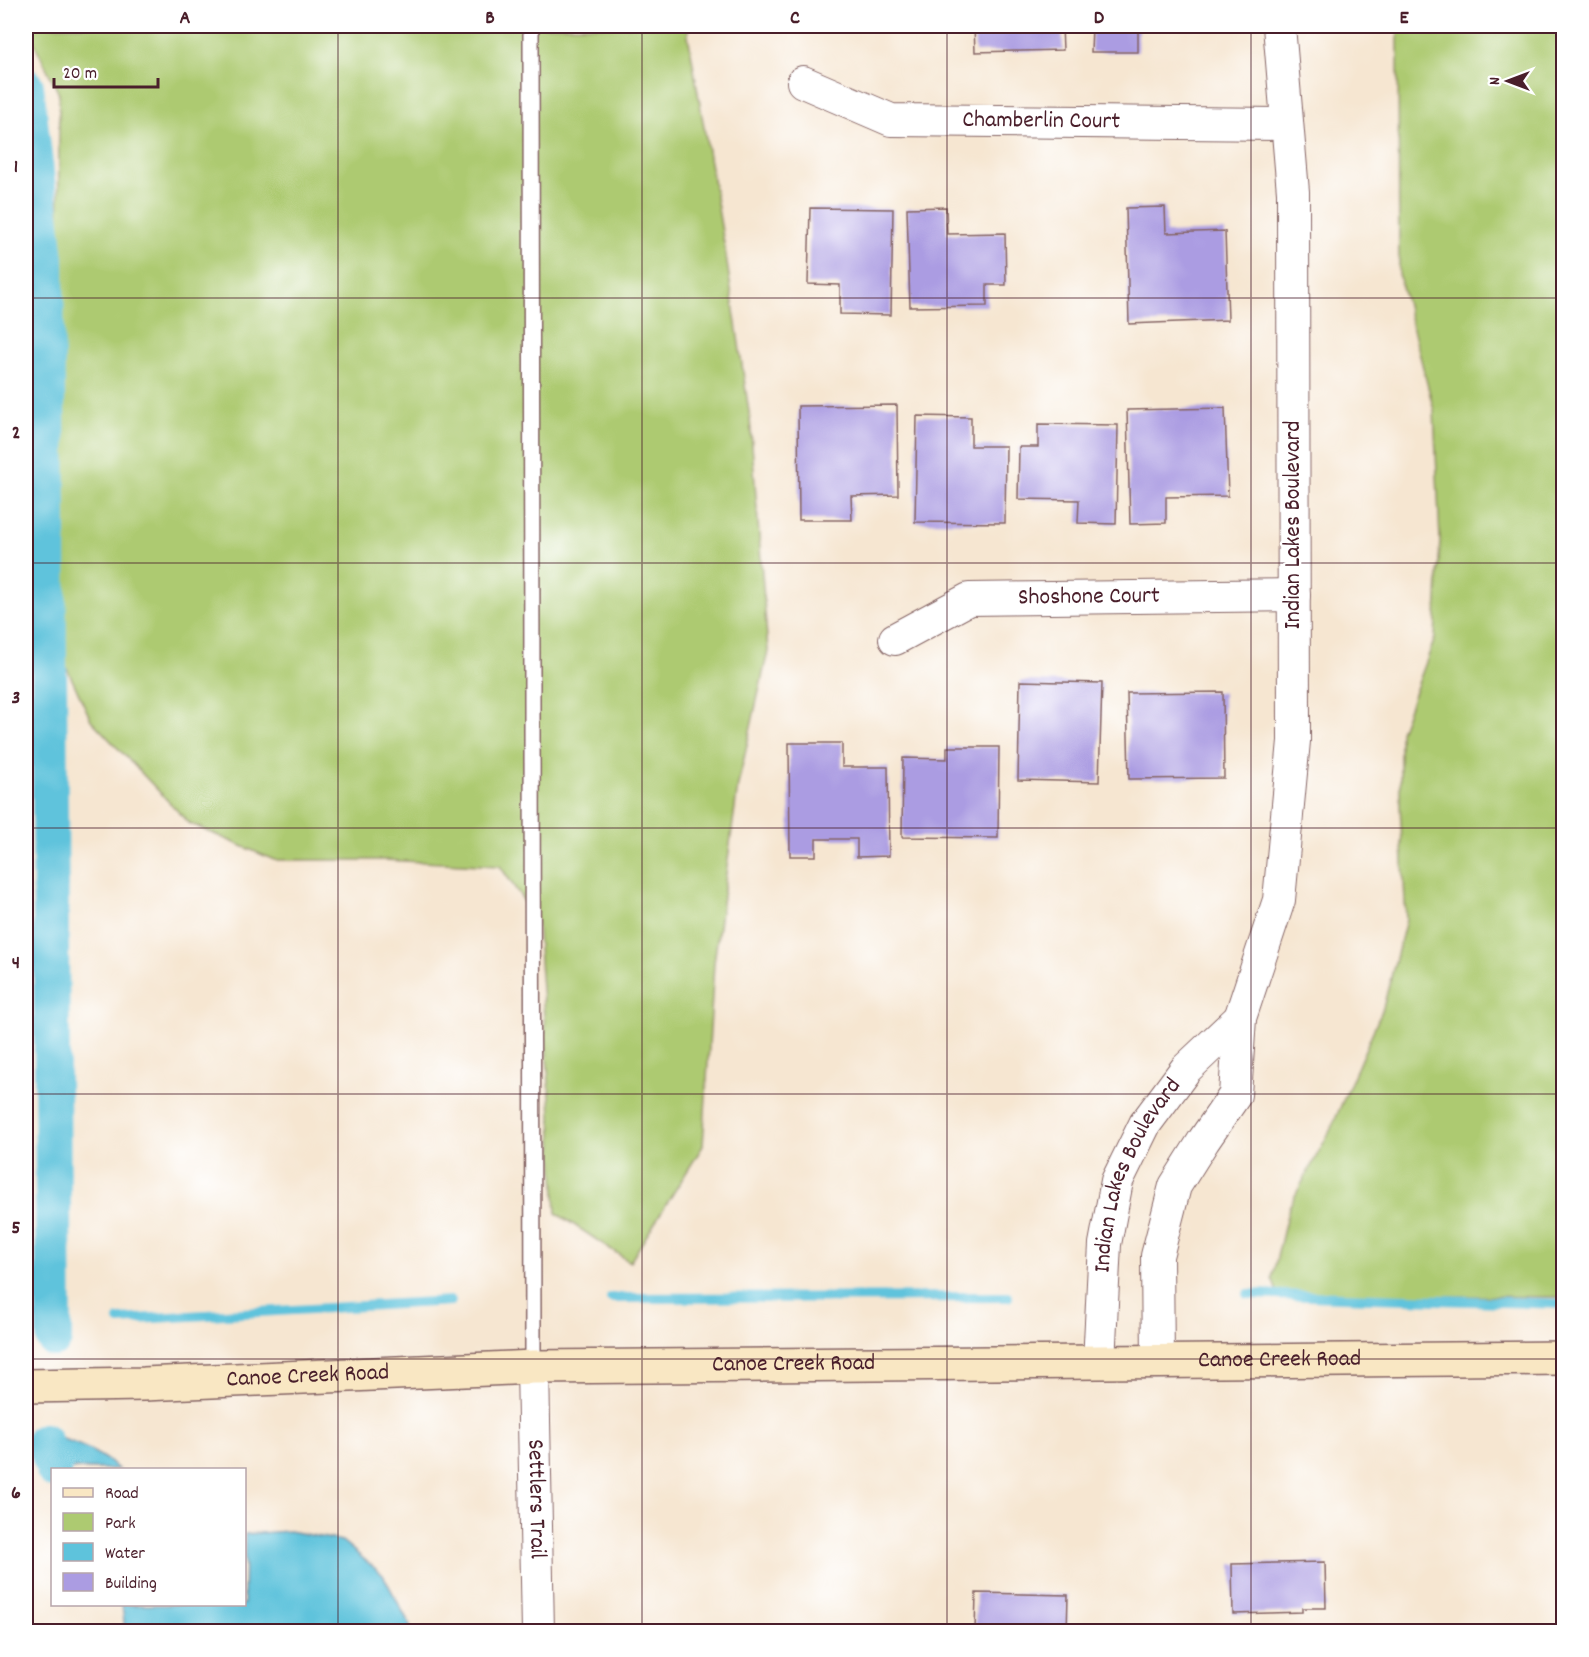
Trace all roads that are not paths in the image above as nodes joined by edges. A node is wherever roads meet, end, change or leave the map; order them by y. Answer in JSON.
{"nodes":[{"id":1,"x":531,"y":26,"type":"edge"},
{"id":2,"x":1279,"y":26,"type":"edge"},
{"id":3,"x":803,"y":82,"type":"dead end"},
{"id":4,"x":1287,"y":124,"type":"junction"},
{"id":5,"x":1294,"y":595,"type":"junction"},
{"id":6,"x":895,"y":639,"type":"dead end"},
{"id":7,"x":1240,"y":1018,"type":"junction"},
{"id":8,"x":1563,"y":1358,"type":"edge"},
{"id":9,"x":1100,"y":1362,"type":"junction"},
{"id":10,"x":1158,"y":1362,"type":"junction"},
{"id":11,"x":533,"y":1367,"type":"junction"},
{"id":12,"x":26,"y":1386,"type":"edge"},
{"id":13,"x":538,"y":1632,"type":"edge"}],
"edges":[{"from":1,"to":11,"type":"lane"},
{"from":2,"to":4,"type":"street","name":"Indian Lakes Boulevard"},
{"from":3,"to":4,"type":"street","name":"Chamberlin Court"},
{"from":4,"to":5,"type":"street","name":"Indian Lakes Boulevard"},
{"from":5,"to":6,"type":"street","name":"Shoshone Court"},
{"from":5,"to":7,"type":"street","name":"Indian Lakes Boulevard"},
{"from":7,"to":9,"type":"street","name":"Indian Lakes Boulevard"},
{"from":7,"to":10,"type":"street","name":"Indian Lakes Boulevard"},
{"from":8,"to":10,"type":"main road","name":"Canoe Creek Road"},
{"from":9,"to":10,"type":"main road","name":"Canoe Creek Road"},
{"from":9,"to":11,"type":"main road","name":"Canoe Creek Road"},
{"from":11,"to":12,"type":"main road","name":"Canoe Creek Road"},
{"from":11,"to":13,"type":"street","name":"Settlers Trail"}]}
